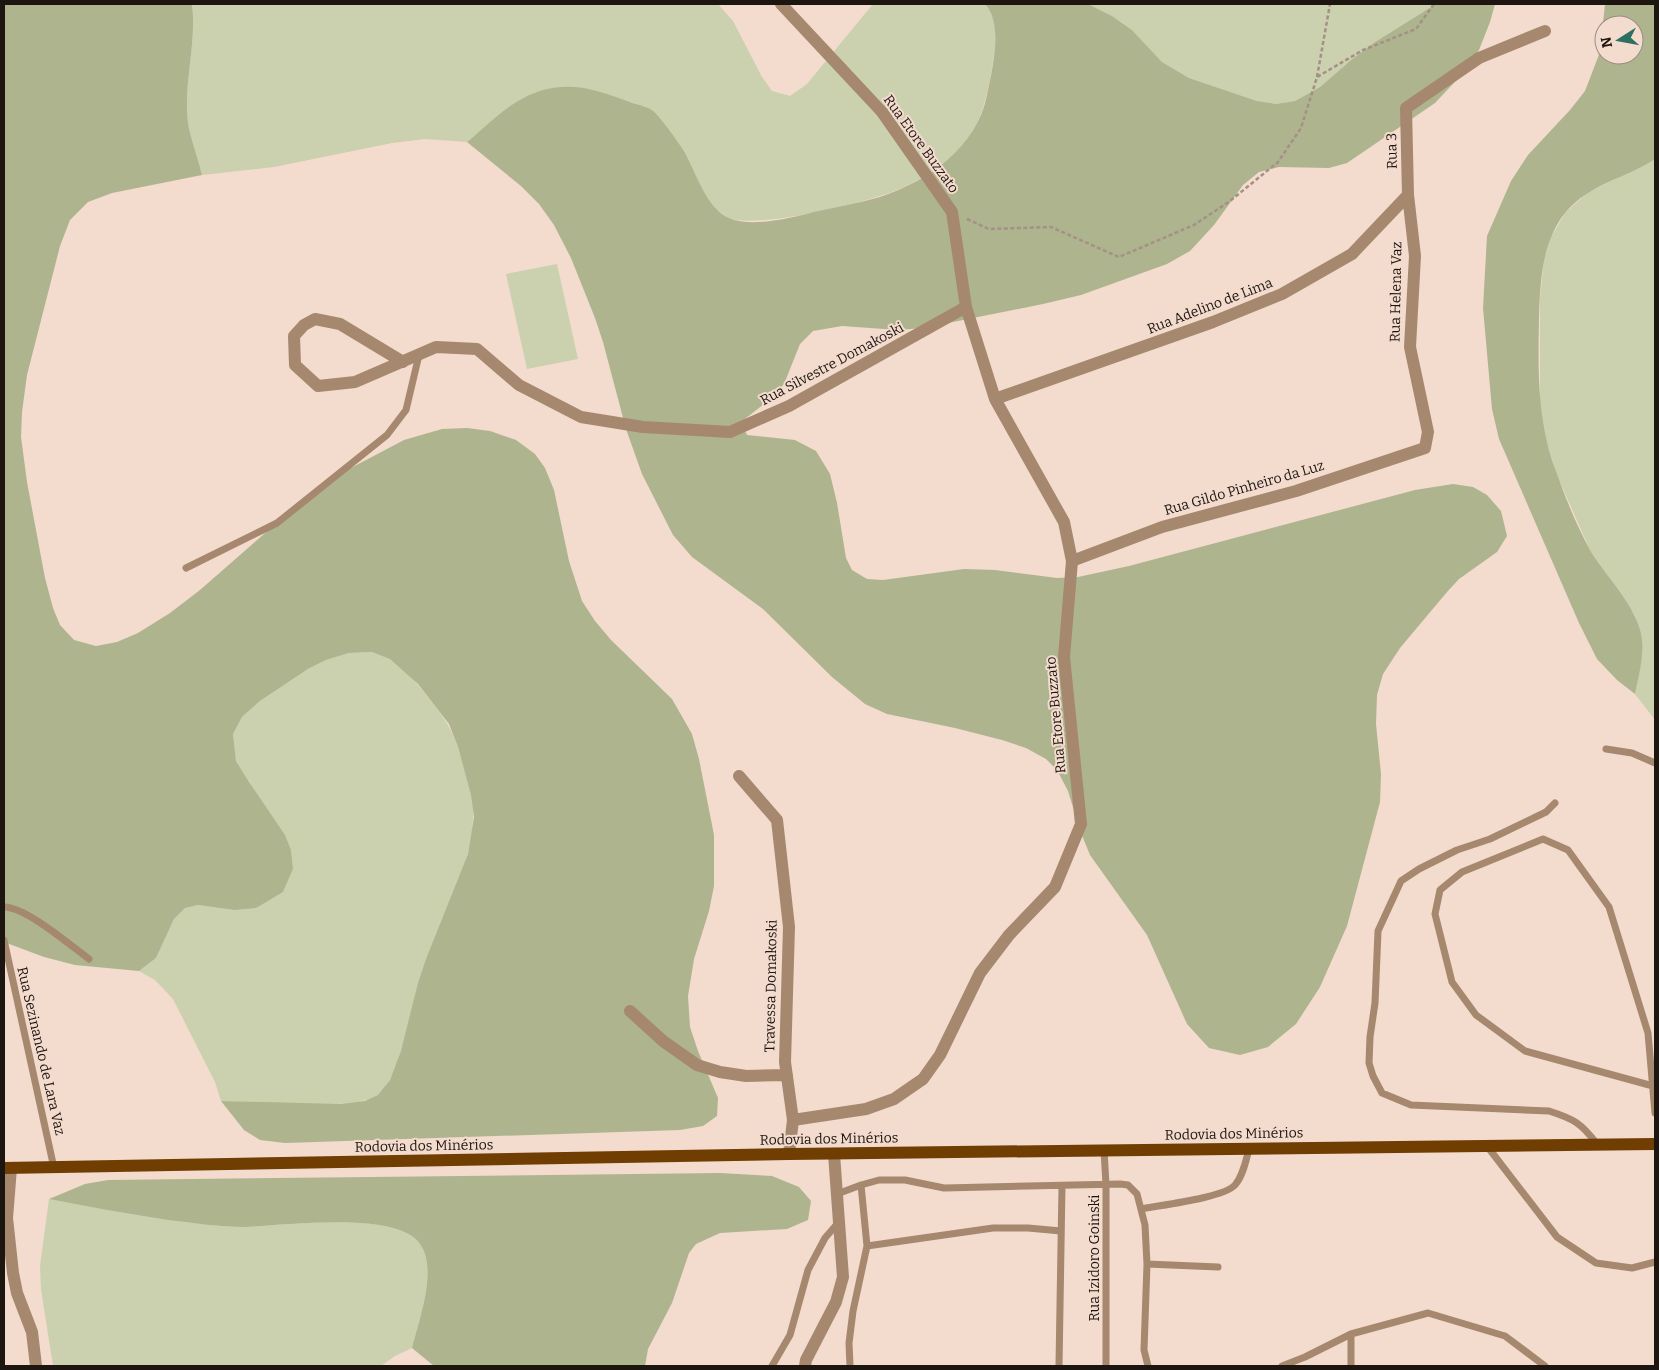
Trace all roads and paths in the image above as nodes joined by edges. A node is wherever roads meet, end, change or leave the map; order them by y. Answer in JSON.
{"nodes":[{"id":1,"x":782,"y":4,"type":"edge"},
{"id":2,"x":1330,"y":4,"type":"edge"},
{"id":3,"x":1434,"y":4,"type":"edge"},
{"id":4,"x":1545,"y":31,"type":"dead end"},
{"id":5,"x":1317,"y":77,"type":"junction"},
{"id":6,"x":1408,"y":195,"type":"junction"},
{"id":7,"x":952,"y":212,"type":"junction"},
{"id":8,"x":966,"y":307,"type":"junction"},
{"id":9,"x":419,"y":355,"type":"junction"},
{"id":10,"x":402,"y":362,"type":"junction"},
{"id":11,"x":995,"y":399,"type":"junction"},
{"id":12,"x":1426,"y":448,"type":"joint"},
{"id":13,"x":1072,"y":561,"type":"junction"},
{"id":14,"x":186,"y":568,"type":"dead end"},
{"id":15,"x":1606,"y":749,"type":"dead end"},
{"id":16,"x":1655,"y":763,"type":"edge"},
{"id":17,"x":739,"y":776,"type":"dead end"},
{"id":18,"x":1555,"y":804,"type":"dead end"},
{"id":19,"x":4,"y":907,"type":"edge"},
{"id":20,"x":4,"y":940,"type":"edge"},
{"id":21,"x":89,"y":959,"type":"dead end"},
{"id":22,"x":630,"y":1011,"type":"dead end"},
{"id":23,"x":787,"y":1075,"type":"junction"},
{"id":24,"x":1653,"y":1086,"type":"junction"},
{"id":25,"x":1655,"y":1113,"type":"edge"},
{"id":26,"x":794,"y":1120,"type":"junction"},
{"id":27,"x":1655,"y":1144,"type":"edge"},
{"id":28,"x":1597,"y":1145,"type":"junction"},
{"id":29,"x":1487,"y":1146,"type":"junction"},
{"id":30,"x":1249,"y":1149,"type":"junction"},
{"id":31,"x":1104,"y":1150,"type":"junction"},
{"id":32,"x":789,"y":1154,"type":"junction"},
{"id":33,"x":834,"y":1154,"type":"junction"},
{"id":34,"x":7,"y":1168,"type":"edge"},
{"id":35,"x":54,"y":1168,"type":"junction"},
{"id":36,"x":861,"y":1184,"type":"junction"},
{"id":37,"x":1106,"y":1185,"type":"junction"},
{"id":38,"x":1062,"y":1186,"type":"junction"},
{"id":39,"x":837,"y":1194,"type":"junction"},
{"id":40,"x":1141,"y":1208,"type":"junction"},
{"id":41,"x":840,"y":1220,"type":"junction"},
{"id":42,"x":1061,"y":1232,"type":"junction"},
{"id":43,"x":867,"y":1246,"type":"junction"},
{"id":44,"x":1655,"y":1262,"type":"edge"},
{"id":45,"x":1147,"y":1264,"type":"junction"},
{"id":46,"x":1218,"y":1267,"type":"dead end"},
{"id":47,"x":1351,"y":1334,"type":"junction"},
{"id":48,"x":36,"y":1366,"type":"edge"},
{"id":49,"x":772,"y":1366,"type":"edge"},
{"id":50,"x":805,"y":1366,"type":"edge"},
{"id":51,"x":850,"y":1366,"type":"edge"},
{"id":52,"x":1059,"y":1366,"type":"edge"},
{"id":53,"x":1106,"y":1366,"type":"edge"},
{"id":54,"x":1148,"y":1366,"type":"edge"},
{"id":55,"x":1282,"y":1366,"type":"edge"},
{"id":56,"x":1351,"y":1366,"type":"edge"},
{"id":57,"x":1545,"y":1366,"type":"edge"}],
"edges":[{"from":1,"to":7,"type":"street","name":"Rua Etore Buzzato"},
{"from":2,"to":5,"type":"path"},
{"from":3,"to":5,"type":"path"},
{"from":4,"to":6,"type":"street","name":"Rua 3"},
{"from":5,"to":7,"type":"path"},
{"from":6,"to":11,"type":"street","name":"Rua Adelino de Lima"},
{"from":6,"to":12,"type":"street","name":"Rua Helena Vaz"},
{"from":7,"to":8,"type":"street","name":"Rua Etore Buzzato"},
{"from":8,"to":9,"type":"street","name":"Rua Silvestre Domakoski"},
{"from":8,"to":11,"type":"street","name":"Rua Etore Buzzato"},
{"from":9,"to":10,"type":"street","name":"Rua Silvestre Domakoski"},
{"from":9,"to":14,"type":"lane"},
{"from":10,"to":10,"type":"street","name":"Rua Silvestre Domakoski"},
{"from":11,"to":13,"type":"street","name":"Rua Etore Buzzato"},
{"from":12,"to":13,"type":"street","name":"Rua Gildo Pinheiro da Luz"},
{"from":13,"to":26,"type":"street","name":"Rua Etore Buzzato"},
{"from":15,"to":16,"type":"lane"},
{"from":17,"to":23,"type":"street","name":"Travessa Domakoski"},
{"from":18,"to":28,"type":"lane"},
{"from":19,"to":21,"type":"lane"},
{"from":20,"to":35,"type":"lane","name":"Rua Sezinando de Lara Vaz"},
{"from":22,"to":23,"type":"street"},
{"from":23,"to":26,"type":"street","name":"Travessa Domakoski"},
{"from":24,"to":24,"type":"lane"},
{"from":24,"to":25,"type":"lane"},
{"from":26,"to":32,"type":"street"},
{"from":27,"to":28,"type":"main road","name":"Rodovia dos Minérios"},
{"from":28,"to":29,"type":"main road","name":"Rodovia dos Minérios"},
{"from":29,"to":30,"type":"main road","name":"Rodovia dos Minérios"},
{"from":29,"to":44,"type":"lane"},
{"from":30,"to":31,"type":"main road","name":"Rodovia dos Minérios"},
{"from":30,"to":40,"type":"lane"},
{"from":31,"to":33,"type":"main road","name":"Rodovia dos Minérios"},
{"from":31,"to":37,"type":"lane","name":"Rua Izidoro Goinski"},
{"from":32,"to":33,"type":"main road","name":"Rodovia dos Minérios"},
{"from":32,"to":35,"type":"main road","name":"Rodovia dos Minérios"},
{"from":33,"to":39,"type":"street"},
{"from":34,"to":35,"type":"main road","name":"Rodovia dos Minérios"},
{"from":34,"to":48,"type":"street"},
{"from":36,"to":38,"type":"lane"},
{"from":36,"to":39,"type":"lane"},
{"from":36,"to":43,"type":"lane"},
{"from":37,"to":38,"type":"lane"},
{"from":37,"to":40,"type":"lane"},
{"from":37,"to":53,"type":"lane","name":"Rua Izidoro Goinski"},
{"from":38,"to":42,"type":"lane"},
{"from":39,"to":41,"type":"street"},
{"from":40,"to":45,"type":"lane"},
{"from":41,"to":49,"type":"lane"},
{"from":41,"to":50,"type":"street"},
{"from":42,"to":43,"type":"lane"},
{"from":42,"to":52,"type":"lane"},
{"from":43,"to":51,"type":"lane"},
{"from":45,"to":46,"type":"lane"},
{"from":45,"to":54,"type":"lane"},
{"from":47,"to":55,"type":"lane"},
{"from":47,"to":56,"type":"lane"},
{"from":47,"to":57,"type":"lane"}]}
